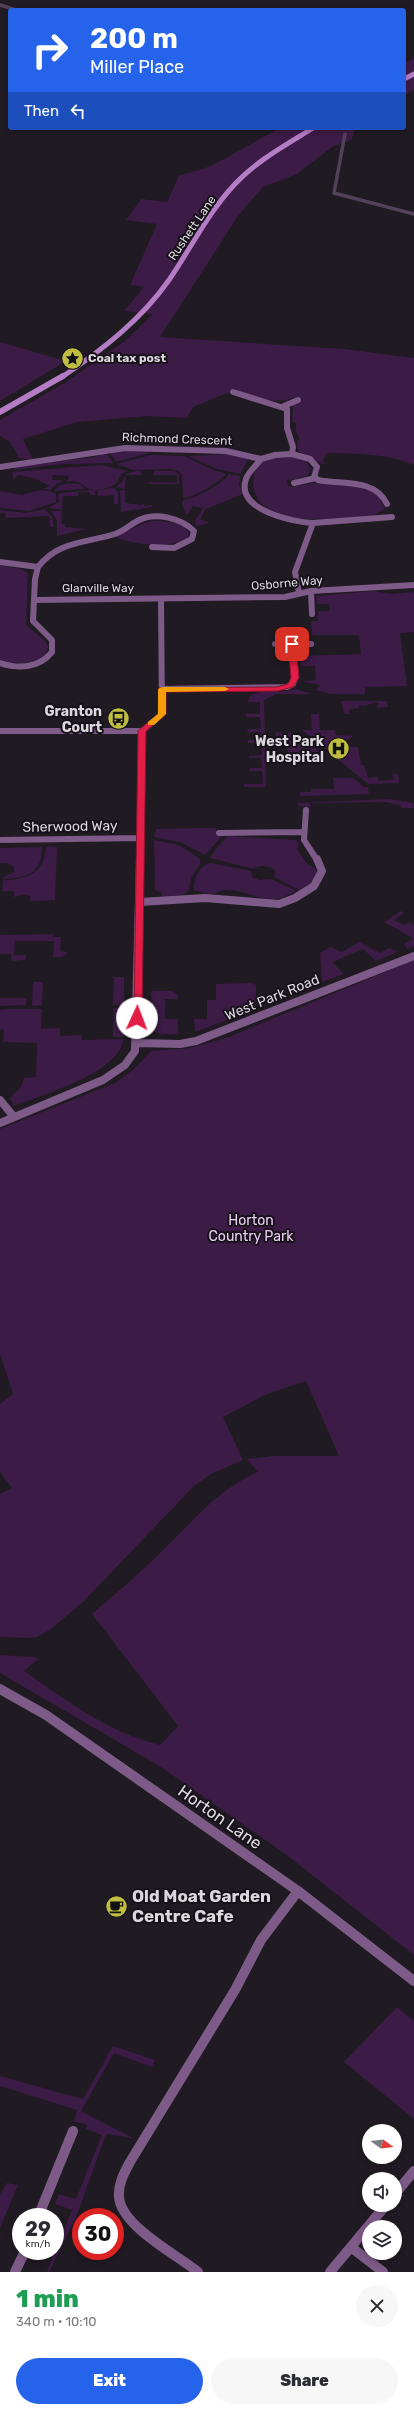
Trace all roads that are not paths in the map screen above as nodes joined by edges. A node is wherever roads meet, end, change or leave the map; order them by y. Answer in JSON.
{"nodes":[{"id":1,"x":310,"y":130,"type":"edge"},
{"id":2,"x":233,"y":392,"type":"dead end"},
{"id":3,"x":26,"y":399,"type":"junction"},
{"id":4,"x":298,"y":400,"type":"dead end"},
{"id":5,"x":284,"y":406,"type":"junction"},
{"id":6,"x":0,"y":412,"type":"edge"},
{"id":7,"x":0,"y":415,"type":"edge"},
{"id":8,"x":292,"y":454,"type":"junction"},
{"id":9,"x":261,"y":459,"type":"junction"},
{"id":10,"x":0,"y":467,"type":"edge"},
{"id":11,"x":316,"y":478,"type":"junction"},
{"id":12,"x":294,"y":483,"type":"dead end"},
{"id":13,"x":387,"y":504,"type":"dead end"},
{"id":14,"x":392,"y":517,"type":"dead end"},
{"id":15,"x":313,"y":523,"type":"junction"},
{"id":16,"x":152,"y":547,"type":"dead end"},
{"id":17,"x":0,"y":562,"type":"edge"},
{"id":18,"x":38,"y":567,"type":"junction"},
{"id":19,"x":414,"y":585,"type":"edge"},
{"id":20,"x":311,"y":591,"type":"junction"},
{"id":21,"x":299,"y":593,"type":"junction"},
{"id":22,"x":161,"y":599,"type":"junction"},
{"id":23,"x":34,"y":600,"type":"junction"},
{"id":24,"x":312,"y":614,"type":"dead end"},
{"id":25,"x":275,"y":644,"type":"dead end"},
{"id":26,"x":292,"y":644,"type":"junction"},
{"id":27,"x":311,"y":644,"type":"dead end"},
{"id":28,"x":0,"y":663,"type":"edge"},
{"id":29,"x":162,"y":689,"type":"junction"},
{"id":30,"x":0,"y":731,"type":"edge"},
{"id":31,"x":142,"y":731,"type":"junction"},
{"id":32,"x":306,"y":810,"type":"dead end"},
{"id":33,"x":304,"y":832,"type":"junction"},
{"id":34,"x":219,"y":833,"type":"dead end"},
{"id":35,"x":141,"y":838,"type":"junction"},
{"id":36,"x":0,"y":840,"type":"edge"},
{"id":37,"x":140,"y":902,"type":"junction"},
{"id":38,"x":414,"y":956,"type":"edge"},
{"id":39,"x":136,"y":1043,"type":"junction"},
{"id":40,"x":0,"y":1100,"type":"edge"},
{"id":41,"x":14,"y":1117,"type":"junction"},
{"id":42,"x":0,"y":1123,"type":"edge"},
{"id":43,"x":0,"y":1689,"type":"edge"},
{"id":44,"x":298,"y":1891,"type":"junction"},
{"id":45,"x":414,"y":1981,"type":"edge"},
{"id":46,"x":73,"y":2131,"type":"dead end"},
{"id":47,"x":414,"y":2171,"type":"edge"},
{"id":48,"x":402,"y":2186,"type":"edge"},
{"id":49,"x":42,"y":2208,"type":"edge"},
{"id":50,"x":380,"y":2212,"type":"edge"},
{"id":51,"x":351,"y":2247,"type":"junction"},
{"id":52,"x":21,"y":2260,"type":"edge"},
{"id":53,"x":16,"y":2272,"type":"edge"},
{"id":54,"x":198,"y":2272,"type":"edge"},
{"id":55,"x":330,"y":2272,"type":"edge"},
{"id":56,"x":383,"y":2272,"type":"edge"}],
"edges":[{"from":1,"to":3,"type":"main road","name":"Rushett Lane"},
{"from":2,"to":5,"type":"street"},
{"from":3,"to":6,"type":"main road"},
{"from":3,"to":7,"type":"main road"},
{"from":4,"to":5,"type":"street"},
{"from":5,"to":8,"type":"street"},
{"from":8,"to":9,"type":"street"},
{"from":8,"to":11,"type":"street"},
{"from":9,"to":10,"type":"street","name":"Richmond Crescent"},
{"from":9,"to":15,"type":"street"},
{"from":11,"to":12,"type":"street"},
{"from":11,"to":13,"type":"street"},
{"from":14,"to":15,"type":"street"},
{"from":15,"to":21,"type":"street"},
{"from":16,"to":18,"type":"street"},
{"from":17,"to":18,"type":"street"},
{"from":18,"to":23,"type":"street"},
{"from":19,"to":20,"type":"street","name":"Osborne Way"},
{"from":20,"to":21,"type":"street","name":"Osborne Way"},
{"from":20,"to":24,"type":"street"},
{"from":21,"to":22,"type":"street","name":"Osborne Way"},
{"from":22,"to":23,"type":"street","name":"Glanville Way"},
{"from":22,"to":29,"type":"street"},
{"from":23,"to":28,"type":"street"},
{"from":25,"to":26,"type":"street"},
{"from":26,"to":27,"type":"street"},
{"from":26,"to":29,"type":"street"},
{"from":29,"to":31,"type":"street"},
{"from":30,"to":31,"type":"street"},
{"from":31,"to":35,"type":"street"},
{"from":32,"to":33,"type":"street"},
{"from":33,"to":34,"type":"street"},
{"from":33,"to":37,"type":"street"},
{"from":35,"to":36,"type":"street","name":"Sherwood Way"},
{"from":35,"to":37,"type":"street"},
{"from":37,"to":39,"type":"street"},
{"from":38,"to":39,"type":"street","name":"West Park Road"},
{"from":39,"to":41,"type":"street"},
{"from":40,"to":41,"type":"street"},
{"from":41,"to":42,"type":"street"},
{"from":43,"to":44,"type":"street","name":"Horton Lane"},
{"from":44,"to":45,"type":"street","name":"Horton Lane"},
{"from":44,"to":54,"type":"street"},
{"from":46,"to":49,"type":"street"},
{"from":47,"to":48,"type":"street"},
{"from":50,"to":51,"type":"street"},
{"from":51,"to":55,"type":"street"},
{"from":51,"to":56,"type":"street"},
{"from":52,"to":53,"type":"street"}]}
